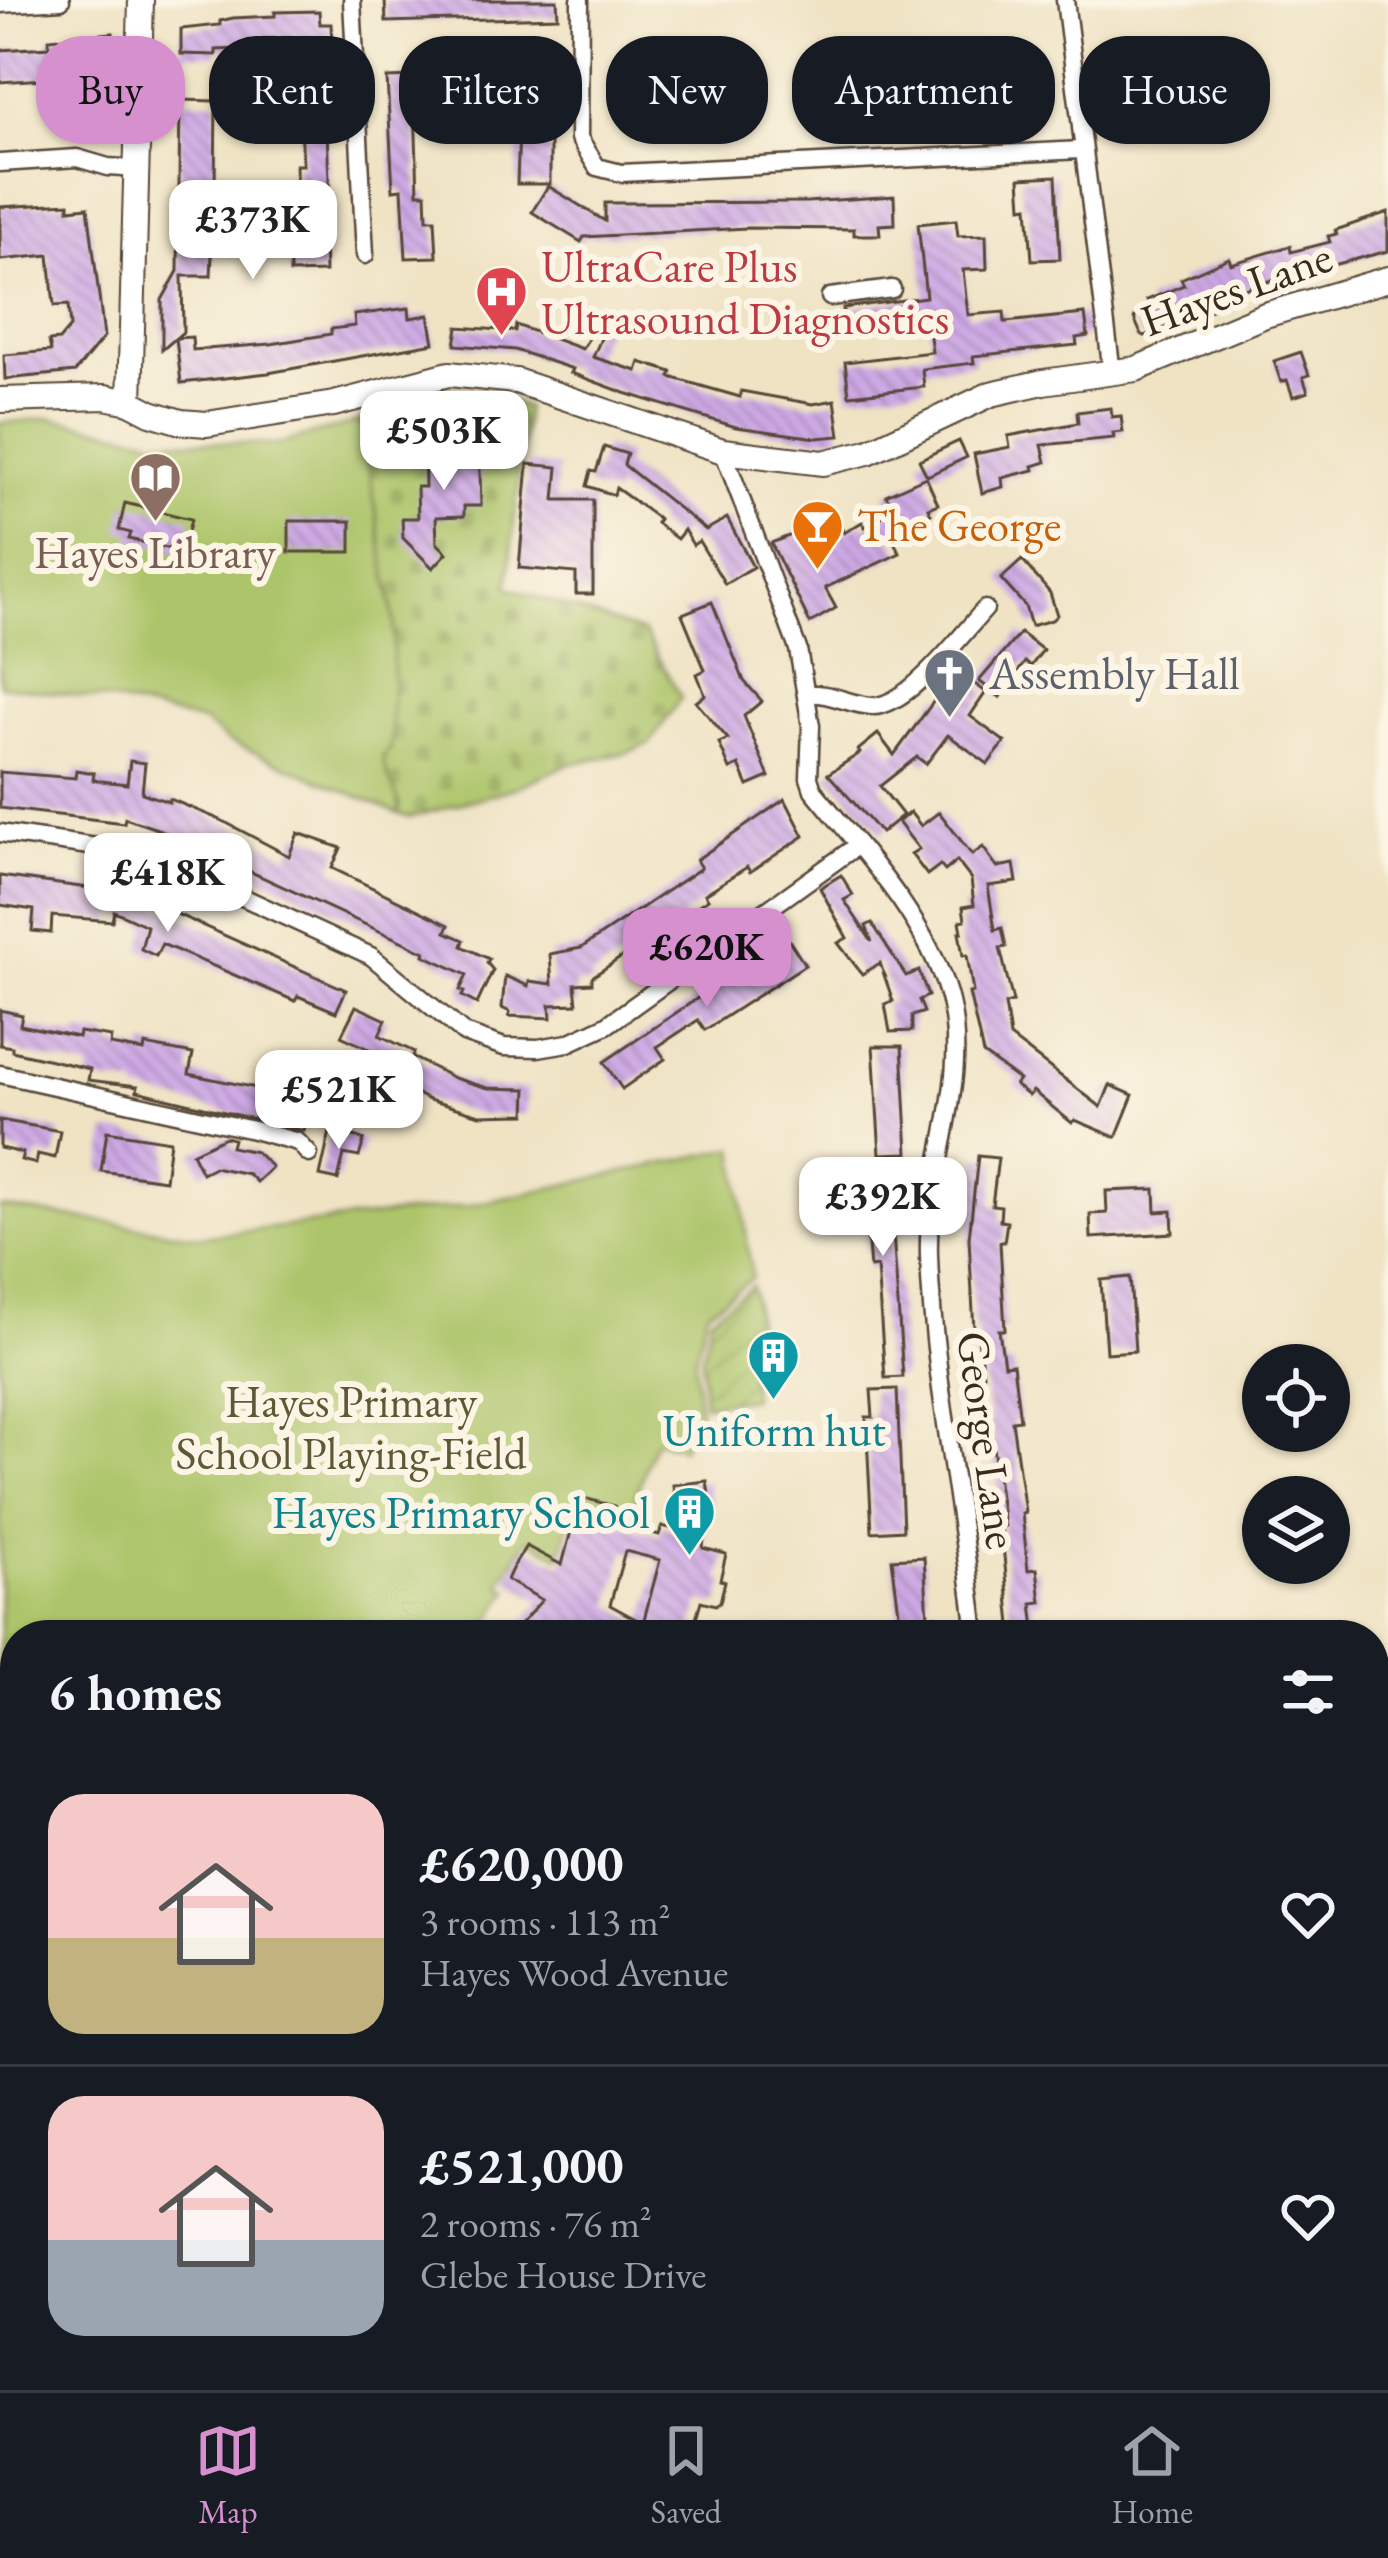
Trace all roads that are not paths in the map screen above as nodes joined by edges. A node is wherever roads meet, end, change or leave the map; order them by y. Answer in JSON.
{"nodes":[{"id":1,"x":61,"y":0,"type":"edge"},
{"id":2,"x":140,"y":0,"type":"edge"},
{"id":3,"x":352,"y":0,"type":"edge"},
{"id":4,"x":580,"y":0,"type":"edge"},
{"id":5,"x":1065,"y":0,"type":"edge"},
{"id":6,"x":0,"y":4,"type":"edge"},
{"id":7,"x":1081,"y":150,"type":"junction"},
{"id":8,"x":0,"y":163,"type":"edge"},
{"id":9,"x":138,"y":169,"type":"junction"},
{"id":10,"x":365,"y":255,"type":"dead end"},
{"id":11,"x":1388,"y":279,"type":"edge"},
{"id":12,"x":892,"y":290,"type":"dead end"},
{"id":13,"x":830,"y":298,"type":"dead end"},
{"id":14,"x":1112,"y":373,"type":"junction"},
{"id":15,"x":0,"y":400,"type":"edge"},
{"id":16,"x":130,"y":402,"type":"junction"},
{"id":17,"x":723,"y":451,"type":"junction"},
{"id":18,"x":985,"y":609,"type":"dead end"},
{"id":19,"x":807,"y":694,"type":"junction"},
{"id":20,"x":0,"y":833,"type":"edge"},
{"id":21,"x":858,"y":845,"type":"junction"},
{"id":22,"x":0,"y":1074,"type":"edge"},
{"id":23,"x":309,"y":1154,"type":"dead end"},
{"id":24,"x":975,"y":1620,"type":"edge"}],
"edges":[{"from":1,"to":6,"type":"street"},
{"from":2,"to":9,"type":"main road"},
{"from":3,"to":10,"type":"street"},
{"from":4,"to":7,"type":"street"},
{"from":5,"to":7,"type":"street"},
{"from":7,"to":14,"type":"street"},
{"from":8,"to":9,"type":"street"},
{"from":9,"to":16,"type":"main road"},
{"from":11,"to":14,"type":"main road","name":"Hayes Lane"},
{"from":12,"to":13,"type":"street"},
{"from":14,"to":17,"type":"main road","name":"Hayes Lane"},
{"from":15,"to":16,"type":"main road","name":"Hayes Lane"},
{"from":16,"to":17,"type":"main road","name":"Hayes Lane"},
{"from":17,"to":19,"type":"street","name":"George Lane"},
{"from":18,"to":19,"type":"street"},
{"from":19,"to":21,"type":"street","name":"George Lane"},
{"from":20,"to":21,"type":"street"},
{"from":21,"to":24,"type":"street","name":"George Lane"},
{"from":22,"to":23,"type":"street"}]}
